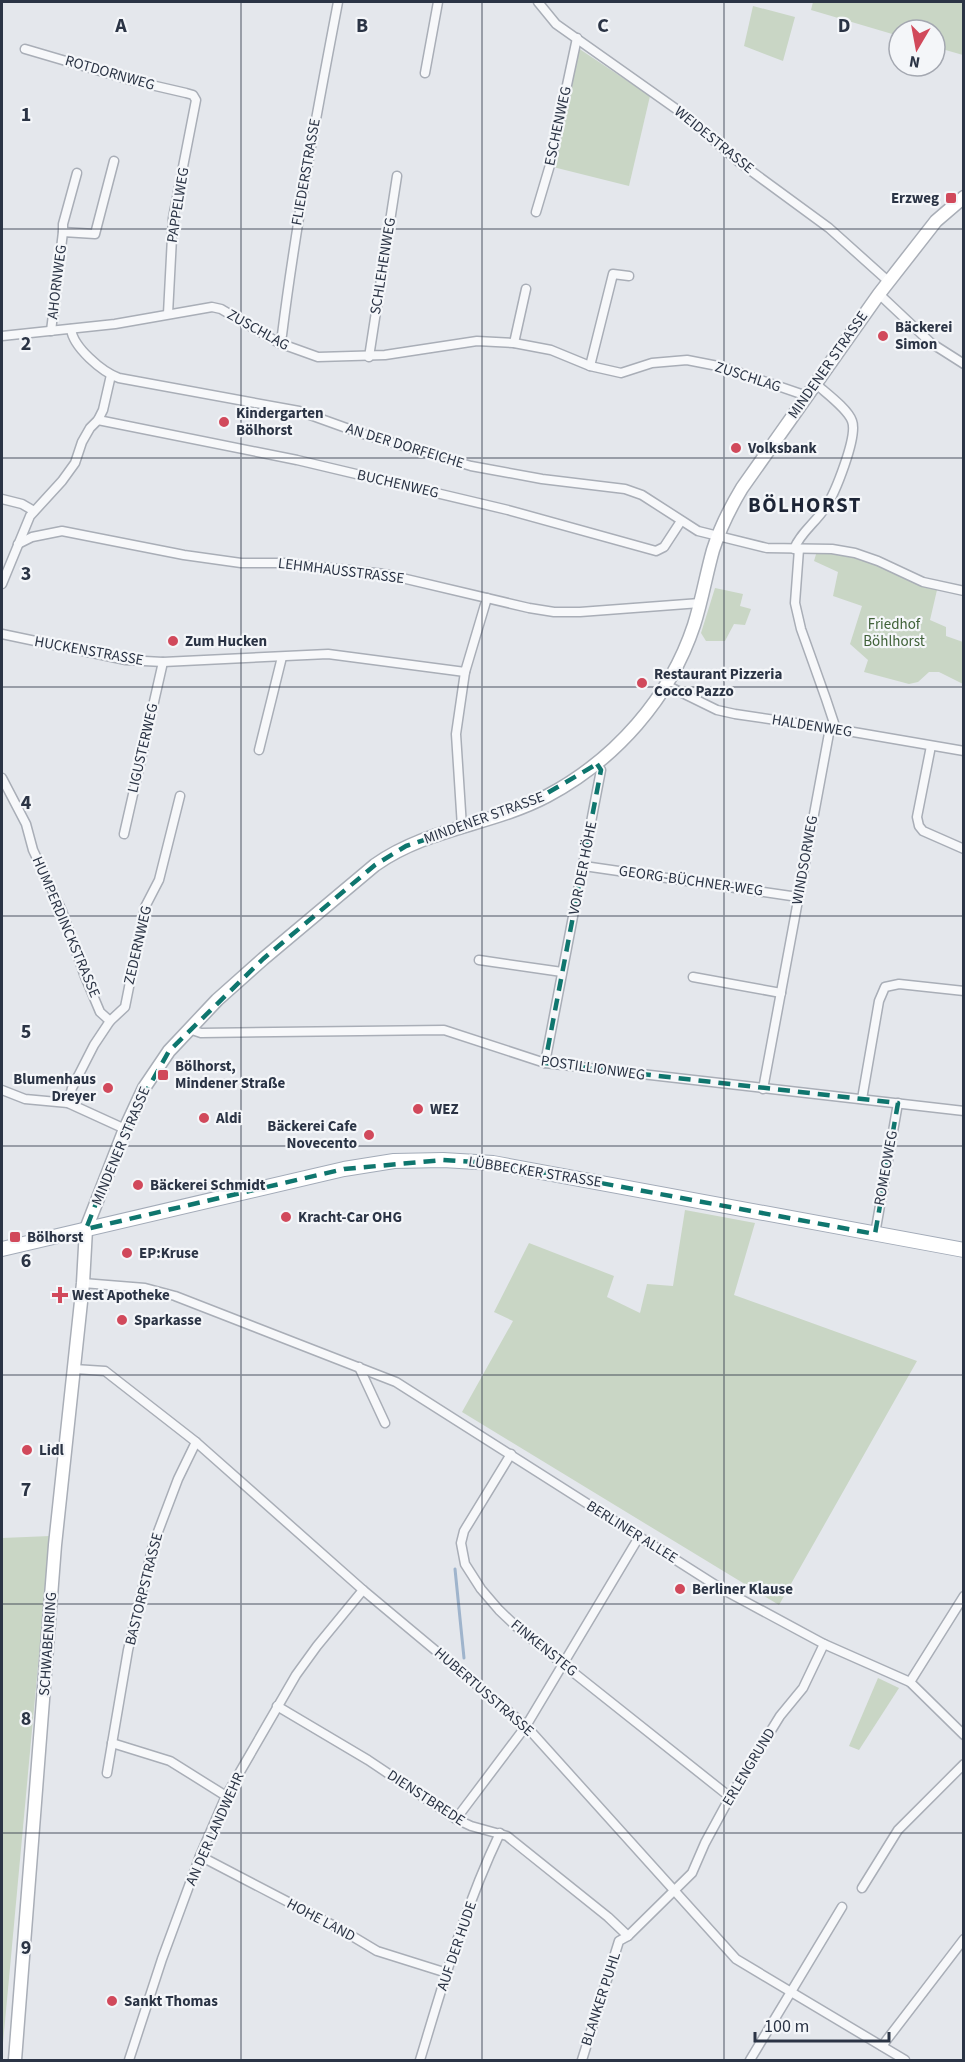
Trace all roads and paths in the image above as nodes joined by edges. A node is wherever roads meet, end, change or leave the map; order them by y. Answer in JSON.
{"nodes":[{"id":1,"x":338,"y":2,"type":"edge"},
{"id":2,"x":438,"y":2,"type":"edge"},
{"id":3,"x":538,"y":2,"type":"edge"},
{"id":4,"x":577,"y":38,"type":"junction"},
{"id":5,"x":25,"y":49,"type":"dead end"},
{"id":6,"x":425,"y":73,"type":"dead end"},
{"id":7,"x":195,"y":97,"type":"joint"},
{"id":8,"x":114,"y":161,"type":"dead end"},
{"id":9,"x":77,"y":173,"type":"dead end"},
{"id":10,"x":397,"y":176,"type":"dead end"},
{"id":11,"x":963,"y":197,"type":"edge"},
{"id":12,"x":536,"y":212,"type":"dead end"},
{"id":13,"x":63,"y":232,"type":"junction"},
{"id":14,"x":629,"y":276,"type":"dead end"},
{"id":15,"x":888,"y":281,"type":"junction"},
{"id":16,"x":526,"y":289,"type":"dead end"},
{"id":17,"x":879,"y":294,"type":"junction"},
{"id":18,"x":168,"y":314,"type":"junction"},
{"id":19,"x":71,"y":329,"type":"junction"},
{"id":20,"x":51,"y":331,"type":"junction"},
{"id":21,"x":2,"y":336,"type":"edge"},
{"id":22,"x":279,"y":343,"type":"junction"},
{"id":23,"x":514,"y":343,"type":"junction"},
{"id":24,"x":369,"y":357,"type":"junction"},
{"id":25,"x":963,"y":364,"type":"edge"},
{"id":26,"x":590,"y":366,"type":"junction"},
{"id":27,"x":111,"y":375,"type":"junction"},
{"id":28,"x":816,"y":384,"type":"junction"},
{"id":29,"x":807,"y":396,"type":"junction"},
{"id":30,"x":98,"y":420,"type":"junction"},
{"id":31,"x":2,"y":499,"type":"edge"},
{"id":32,"x":34,"y":511,"type":"junction"},
{"id":33,"x":681,"y":521,"type":"junction"},
{"id":34,"x":718,"y":537,"type":"junction"},
{"id":35,"x":18,"y":544,"type":"junction"},
{"id":36,"x":796,"y":549,"type":"junction"},
{"id":37,"x":2,"y":584,"type":"edge"},
{"id":38,"x":963,"y":591,"type":"edge"},
{"id":39,"x":488,"y":598,"type":"junction"},
{"id":40,"x":700,"y":603,"type":"junction"},
{"id":41,"x":2,"y":634,"type":"edge"},
{"id":42,"x":282,"y":657,"type":"junction"},
{"id":43,"x":163,"y":662,"type":"junction"},
{"id":44,"x":465,"y":672,"type":"junction"},
{"id":45,"x":666,"y":686,"type":"junction"},
{"id":46,"x":832,"y":728,"type":"junction"},
{"id":47,"x":931,"y":746,"type":"junction"},
{"id":48,"x":260,"y":750,"type":"dead end"},
{"id":49,"x":963,"y":752,"type":"edge"},
{"id":50,"x":597,"y":764,"type":"junction"},
{"id":51,"x":2,"y":778,"type":"edge"},
{"id":52,"x":180,"y":796,"type":"dead end"},
{"id":53,"x":462,"y":827,"type":"junction"},
{"id":54,"x":124,"y":834,"type":"dead end"},
{"id":55,"x":963,"y":849,"type":"edge"},
{"id":56,"x":584,"y":866,"type":"junction"},
{"id":57,"x":798,"y":897,"type":"junction"},
{"id":58,"x":479,"y":960,"type":"dead end"},
{"id":59,"x":562,"y":972,"type":"junction"},
{"id":60,"x":693,"y":977,"type":"dead end"},
{"id":61,"x":963,"y":991,"type":"edge"},
{"id":62,"x":781,"y":993,"type":"junction"},
{"id":63,"x":110,"y":1021,"type":"junction"},
{"id":64,"x":189,"y":1029,"type":"junction"},
{"id":65,"x":545,"y":1063,"type":"junction"},
{"id":66,"x":764,"y":1089,"type":"junction"},
{"id":67,"x":2,"y":1090,"type":"edge"},
{"id":68,"x":862,"y":1099,"type":"junction"},
{"id":69,"x":68,"y":1103,"type":"junction"},
{"id":70,"x":898,"y":1103,"type":"junction"},
{"id":71,"x":963,"y":1111,"type":"edge"},
{"id":72,"x":125,"y":1129,"type":"junction"},
{"id":73,"x":86,"y":1228,"type":"junction"},
{"id":74,"x":875,"y":1233,"type":"junction"},
{"id":75,"x":2,"y":1249,"type":"edge"},
{"id":76,"x":963,"y":1250,"type":"edge"},
{"id":77,"x":83,"y":1283,"type":"junction"},
{"id":78,"x":359,"y":1367,"type":"junction"},
{"id":79,"x":74,"y":1368,"type":"junction"},
{"id":80,"x":385,"y":1423,"type":"dead end"},
{"id":81,"x":196,"y":1442,"type":"junction"},
{"id":82,"x":511,"y":1454,"type":"junction"},
{"id":83,"x":639,"y":1537,"type":"junction"},
{"id":84,"x":363,"y":1590,"type":"junction"},
{"id":85,"x":963,"y":1596,"type":"edge"},
{"id":86,"x":824,"y":1644,"type":"junction"},
{"id":87,"x":563,"y":1664,"type":"junction"},
{"id":88,"x":910,"y":1682,"type":"junction"},
{"id":89,"x":277,"y":1706,"type":"junction"},
{"id":90,"x":526,"y":1726,"type":"junction"},
{"id":91,"x":963,"y":1735,"type":"edge"},
{"id":92,"x":112,"y":1743,"type":"junction"},
{"id":93,"x":963,"y":1764,"type":"edge"},
{"id":94,"x":107,"y":1773,"type":"dead end"},
{"id":95,"x":226,"y":1796,"type":"junction"},
{"id":96,"x":730,"y":1797,"type":"junction"},
{"id":97,"x":456,"y":1820,"type":"junction"},
{"id":98,"x":500,"y":1833,"type":"junction"},
{"id":99,"x":200,"y":1857,"type":"junction"},
{"id":100,"x":862,"y":1887,"type":"dead end"},
{"id":101,"x":675,"y":1889,"type":"junction"},
{"id":102,"x":842,"y":1907,"type":"dead end"},
{"id":103,"x":628,"y":1936,"type":"junction"},
{"id":104,"x":963,"y":1939,"type":"edge"},
{"id":105,"x":447,"y":1973,"type":"junction"},
{"id":106,"x":791,"y":1993,"type":"junction"},
{"id":107,"x":882,"y":2046,"type":"junction"},
{"id":108,"x":15,"y":2061,"type":"edge"},
{"id":109,"x":129,"y":2061,"type":"edge"},
{"id":110,"x":420,"y":2061,"type":"edge"},
{"id":111,"x":582,"y":2061,"type":"edge"},
{"id":112,"x":750,"y":2061,"type":"edge"},
{"id":113,"x":905,"y":2061,"type":"edge"}],
"edges":[{"from":1,"to":22,"type":"street","name":"FLIEDERSTRASSE"},
{"from":2,"to":6,"type":"street"},
{"from":3,"to":4,"type":"street","name":"WEIDESTRASSE"},
{"from":4,"to":12,"type":"street","name":"ESCHENWEG"},
{"from":4,"to":15,"type":"street","name":"WEIDESTRASSE"},
{"from":5,"to":7,"type":"street","name":"ROTDORNWEG"},
{"from":7,"to":18,"type":"street","name":"PAPPELWEG"},
{"from":8,"to":13,"type":"street","name":"AHORNWEG"},
{"from":9,"to":13,"type":"street","name":"AHORNWEG"},
{"from":10,"to":24,"type":"street","name":"SCHLEHENWEG"},
{"from":11,"to":15,"type":"street","name":"MINDENER STRASSE"},
{"from":13,"to":20,"type":"street","name":"AHORNWEG"},
{"from":14,"to":26,"type":"street"},
{"from":15,"to":17,"type":"street","name":"MINDENER STRASSE"},
{"from":16,"to":23,"type":"street"},
{"from":17,"to":25,"type":"street"},
{"from":17,"to":28,"type":"street","name":"MINDENER STRASSE"},
{"from":18,"to":19,"type":"street","name":"ZUSCHLAG"},
{"from":18,"to":22,"type":"street","name":"ZUSCHLAG"},
{"from":19,"to":20,"type":"street","name":"ZUSCHLAG"},
{"from":19,"to":27,"type":"street"},
{"from":20,"to":21,"type":"street","name":"ZUSCHLAG"},
{"from":22,"to":24,"type":"street","name":"ZUSCHLAG"},
{"from":23,"to":24,"type":"street","name":"ZUSCHLAG"},
{"from":23,"to":26,"type":"street","name":"ZUSCHLAG"},
{"from":26,"to":29,"type":"street","name":"ZUSCHLAG"},
{"from":27,"to":30,"type":"street"},
{"from":27,"to":33,"type":"street","name":"AN DER DORFEICHE"},
{"from":28,"to":29,"type":"street","name":"MINDENER STRASSE"},
{"from":28,"to":36,"type":"street"},
{"from":29,"to":34,"type":"street","name":"MINDENER STRASSE"},
{"from":30,"to":32,"type":"street"},
{"from":30,"to":33,"type":"street","name":"BUCHENWEG"},
{"from":31,"to":32,"type":"street"},
{"from":32,"to":35,"type":"street"},
{"from":33,"to":34,"type":"street","name":"AN DER DORFEICHE"},
{"from":34,"to":36,"type":"street","name":"AN DER DORFEICHE"},
{"from":34,"to":40,"type":"street","name":"MINDENER STRASSE"},
{"from":35,"to":37,"type":"street"},
{"from":35,"to":39,"type":"street","name":"LEHMHAUSSTRASSE"},
{"from":36,"to":38,"type":"street","name":"AN DER DORFEICHE"},
{"from":36,"to":46,"type":"street","name":"WINDSORWEG"},
{"from":39,"to":40,"type":"street","name":"LEHMHAUSSTRASSE"},
{"from":39,"to":44,"type":"street"},
{"from":40,"to":45,"type":"street","name":"MINDENER STRASSE"},
{"from":41,"to":43,"type":"street","name":"HUCKENSTRASSE"},
{"from":42,"to":43,"type":"street","name":"HUCKENSTRASSE"},
{"from":42,"to":44,"type":"street","name":"HUCKENSTRASSE"},
{"from":42,"to":48,"type":"street"},
{"from":43,"to":54,"type":"street","name":"LIGUSTERWEG"},
{"from":44,"to":53,"type":"street"},
{"from":45,"to":46,"type":"street","name":"HALDENWEG"},
{"from":45,"to":50,"type":"street","name":"MINDENER STRASSE"},
{"from":46,"to":47,"type":"street","name":"HALDENWEG"},
{"from":46,"to":57,"type":"street","name":"WINDSORWEG"},
{"from":47,"to":49,"type":"street","name":"HALDENWEG"},
{"from":47,"to":55,"type":"street"},
{"from":50,"to":53,"type":"street","name":"MINDENER STRASSE"},
{"from":50,"to":56,"type":"street","name":"VOR DER HÖHE"},
{"from":51,"to":63,"type":"street","name":"HUMPERDINCKSTRASSE"},
{"from":52,"to":63,"type":"street","name":"ZEDERNWEG"},
{"from":53,"to":64,"type":"street","name":"MINDENER STRASSE"},
{"from":56,"to":57,"type":"street","name":"GEORG-BÜCHNER-WEG"},
{"from":56,"to":59,"type":"street","name":"VOR DER HÖHE"},
{"from":57,"to":62,"type":"street","name":"WINDSORWEG"},
{"from":58,"to":59,"type":"street"},
{"from":59,"to":65,"type":"street","name":"VOR DER HÖHE"},
{"from":60,"to":62,"type":"street"},
{"from":61,"to":68,"type":"street"},
{"from":62,"to":66,"type":"street","name":"WINDSORWEG"},
{"from":63,"to":69,"type":"street"},
{"from":64,"to":65,"type":"street","name":"POSTILLIONWEG"},
{"from":64,"to":72,"type":"street","name":"MINDENER STRASSE"},
{"from":65,"to":66,"type":"street","name":"POSTILLIONWEG"},
{"from":66,"to":68,"type":"street","name":"POSTILLIONWEG"},
{"from":67,"to":69,"type":"street"},
{"from":68,"to":70,"type":"street","name":"POSTILLIONWEG"},
{"from":69,"to":72,"type":"street"},
{"from":70,"to":71,"type":"street","name":"POSTILLIONWEG"},
{"from":70,"to":74,"type":"street","name":"ROMEOWEG"},
{"from":72,"to":73,"type":"street","name":"MINDENER STRASSE"},
{"from":73,"to":74,"type":"main road","name":"LÜBBECKER STRASSE"},
{"from":73,"to":75,"type":"main road","name":"LÜBBECKER STRASSE"},
{"from":73,"to":77,"type":"street","name":"SCHWABENRING"},
{"from":74,"to":76,"type":"main road","name":"LÜBBECKER STRASSE"},
{"from":77,"to":78,"type":"street","name":"BERLINER ALLEE"},
{"from":77,"to":79,"type":"street","name":"SCHWABENRING"},
{"from":78,"to":80,"type":"street"},
{"from":78,"to":82,"type":"street","name":"BERLINER ALLEE"},
{"from":79,"to":81,"type":"street","name":"HUBERTUSSTRASSE"},
{"from":79,"to":108,"type":"street","name":"SCHWABENRING"},
{"from":81,"to":84,"type":"street","name":"HUBERTUSSTRASSE"},
{"from":81,"to":92,"type":"street","name":"BASTORPSTRASSE"},
{"from":82,"to":83,"type":"street","name":"BERLINER ALLEE"},
{"from":82,"to":87,"type":"street","name":"FINKENSTEG"},
{"from":83,"to":86,"type":"street","name":"BERLINER ALLEE"},
{"from":83,"to":87,"type":"street"},
{"from":84,"to":89,"type":"street","name":"AN DER LANDWEHR"},
{"from":84,"to":90,"type":"street","name":"HUBERTUSSTRASSE"},
{"from":85,"to":88,"type":"street"},
{"from":86,"to":88,"type":"street","name":"BERLINER ALLEE"},
{"from":86,"to":96,"type":"street","name":"ERLENGRUND"},
{"from":87,"to":90,"type":"street"},
{"from":87,"to":96,"type":"street","name":"FINKENSTEG"},
{"from":88,"to":91,"type":"street","name":"BERLINER ALLEE"},
{"from":89,"to":95,"type":"street","name":"AN DER LANDWEHR"},
{"from":89,"to":97,"type":"street","name":"DIENSTBREDE"},
{"from":90,"to":97,"type":"street"},
{"from":90,"to":101,"type":"street","name":"HUBERTUSSTRASSE"},
{"from":92,"to":94,"type":"street","name":"BASTORPSTRASSE"},
{"from":92,"to":95,"type":"street"},
{"from":93,"to":100,"type":"street"},
{"from":95,"to":99,"type":"street","name":"AN DER LANDWEHR"},
{"from":96,"to":101,"type":"street","name":"ERLENGRUND"},
{"from":97,"to":98,"type":"street","name":"DIENSTBREDE"},
{"from":98,"to":103,"type":"street","name":"DIENSTBREDE"},
{"from":98,"to":105,"type":"street","name":"AUF DER HUDE"},
{"from":99,"to":105,"type":"street","name":"HOHE LAND"},
{"from":99,"to":109,"type":"street","name":"AN DER LANDWEHR"},
{"from":101,"to":103,"type":"street","name":"BLANKER PUHL"},
{"from":101,"to":106,"type":"street","name":"HUBERTUSSTRASSE"},
{"from":102,"to":106,"type":"street"},
{"from":103,"to":111,"type":"street","name":"BLANKER PUHL"},
{"from":104,"to":107,"type":"street"},
{"from":105,"to":110,"type":"street","name":"AUF DER HUDE"},
{"from":106,"to":107,"type":"street","name":"HUBERTUSSTRASSE"},
{"from":106,"to":112,"type":"street"},
{"from":107,"to":113,"type":"street","name":"HUBERTUSSTRASSE"}]}
